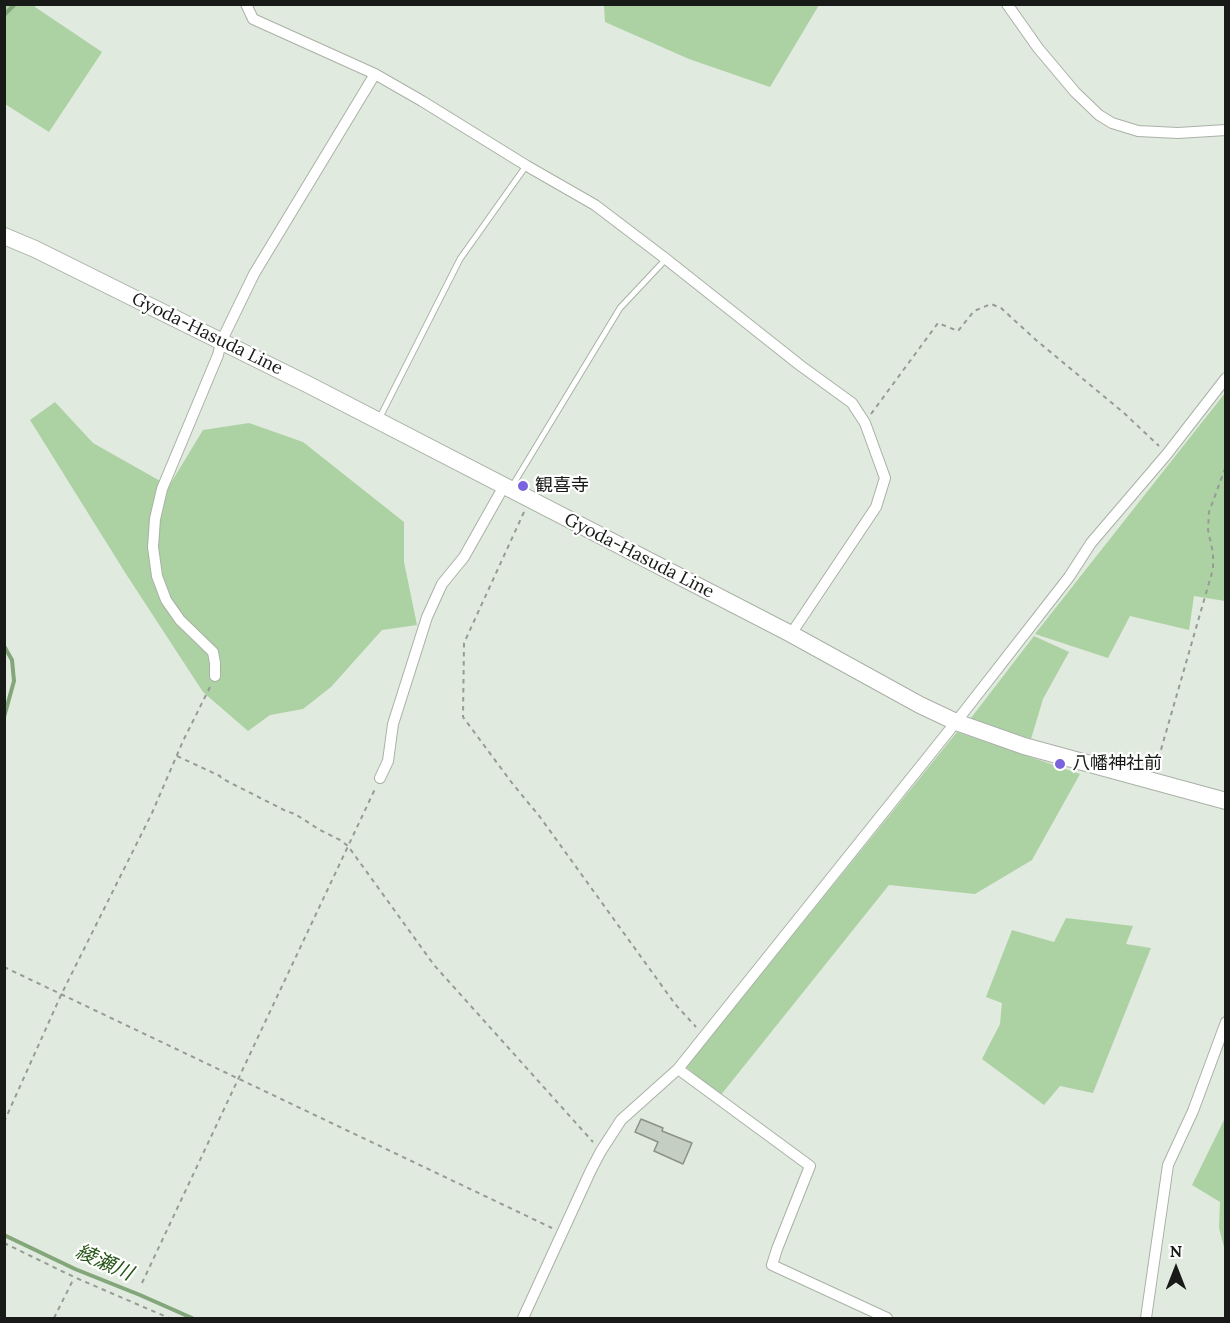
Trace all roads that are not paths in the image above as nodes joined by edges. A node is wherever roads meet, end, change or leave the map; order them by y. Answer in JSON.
{"nodes":[{"id":1,"x":246,"y":4,"type":"edge"},
{"id":2,"x":1007,"y":4,"type":"edge"},
{"id":3,"x":375,"y":74,"type":"junction"},
{"id":4,"x":1226,"y":130,"type":"edge"},
{"id":5,"x":527,"y":166,"type":"junction"},
{"id":6,"x":4,"y":236,"type":"edge"},
{"id":7,"x":666,"y":258,"type":"junction"},
{"id":8,"x":221,"y":342,"type":"junction"},
{"id":9,"x":1226,"y":378,"type":"edge"},
{"id":10,"x":378,"y":421,"type":"junction"},
{"id":11,"x":507,"y":488,"type":"junction"},
{"id":12,"x":791,"y":634,"type":"junction"},
{"id":13,"x":215,"y":676,"type":"road end"},
{"id":14,"x":956,"y":722,"type":"junction"},
{"id":15,"x":380,"y":778,"type":"road end"},
{"id":16,"x":1226,"y":801,"type":"edge"},
{"id":17,"x":1226,"y":1022,"type":"edge"},
{"id":18,"x":678,"y":1070,"type":"junction"},
{"id":19,"x":523,"y":1318,"type":"edge"},
{"id":20,"x":887,"y":1318,"type":"edge"},
{"id":21,"x":1146,"y":1318,"type":"edge"}],
"edges":[{"from":1,"to":3,"type":"street"},
{"from":2,"to":4,"type":"street"},
{"from":3,"to":5,"type":"street"},
{"from":3,"to":8,"type":"street"},
{"from":5,"to":7,"type":"street"},
{"from":5,"to":10,"type":"lane"},
{"from":6,"to":8,"type":"main road","name":"Gyoda-Hasuda Line"},
{"from":7,"to":11,"type":"lane"},
{"from":7,"to":12,"type":"street"},
{"from":8,"to":10,"type":"main road","name":"Gyoda-Hasuda Line"},
{"from":8,"to":13,"type":"street"},
{"from":9,"to":14,"type":"street"},
{"from":10,"to":11,"type":"main road","name":"Gyoda-Hasuda Line"},
{"from":11,"to":12,"type":"main road","name":"Gyoda-Hasuda Line"},
{"from":11,"to":15,"type":"street"},
{"from":12,"to":14,"type":"main road","name":"Gyoda-Hasuda Line"},
{"from":14,"to":16,"type":"main road","name":"Gyoda-Hasuda Line"},
{"from":14,"to":18,"type":"street"},
{"from":17,"to":21,"type":"street"},
{"from":18,"to":19,"type":"street"},
{"from":18,"to":20,"type":"street"}]}
